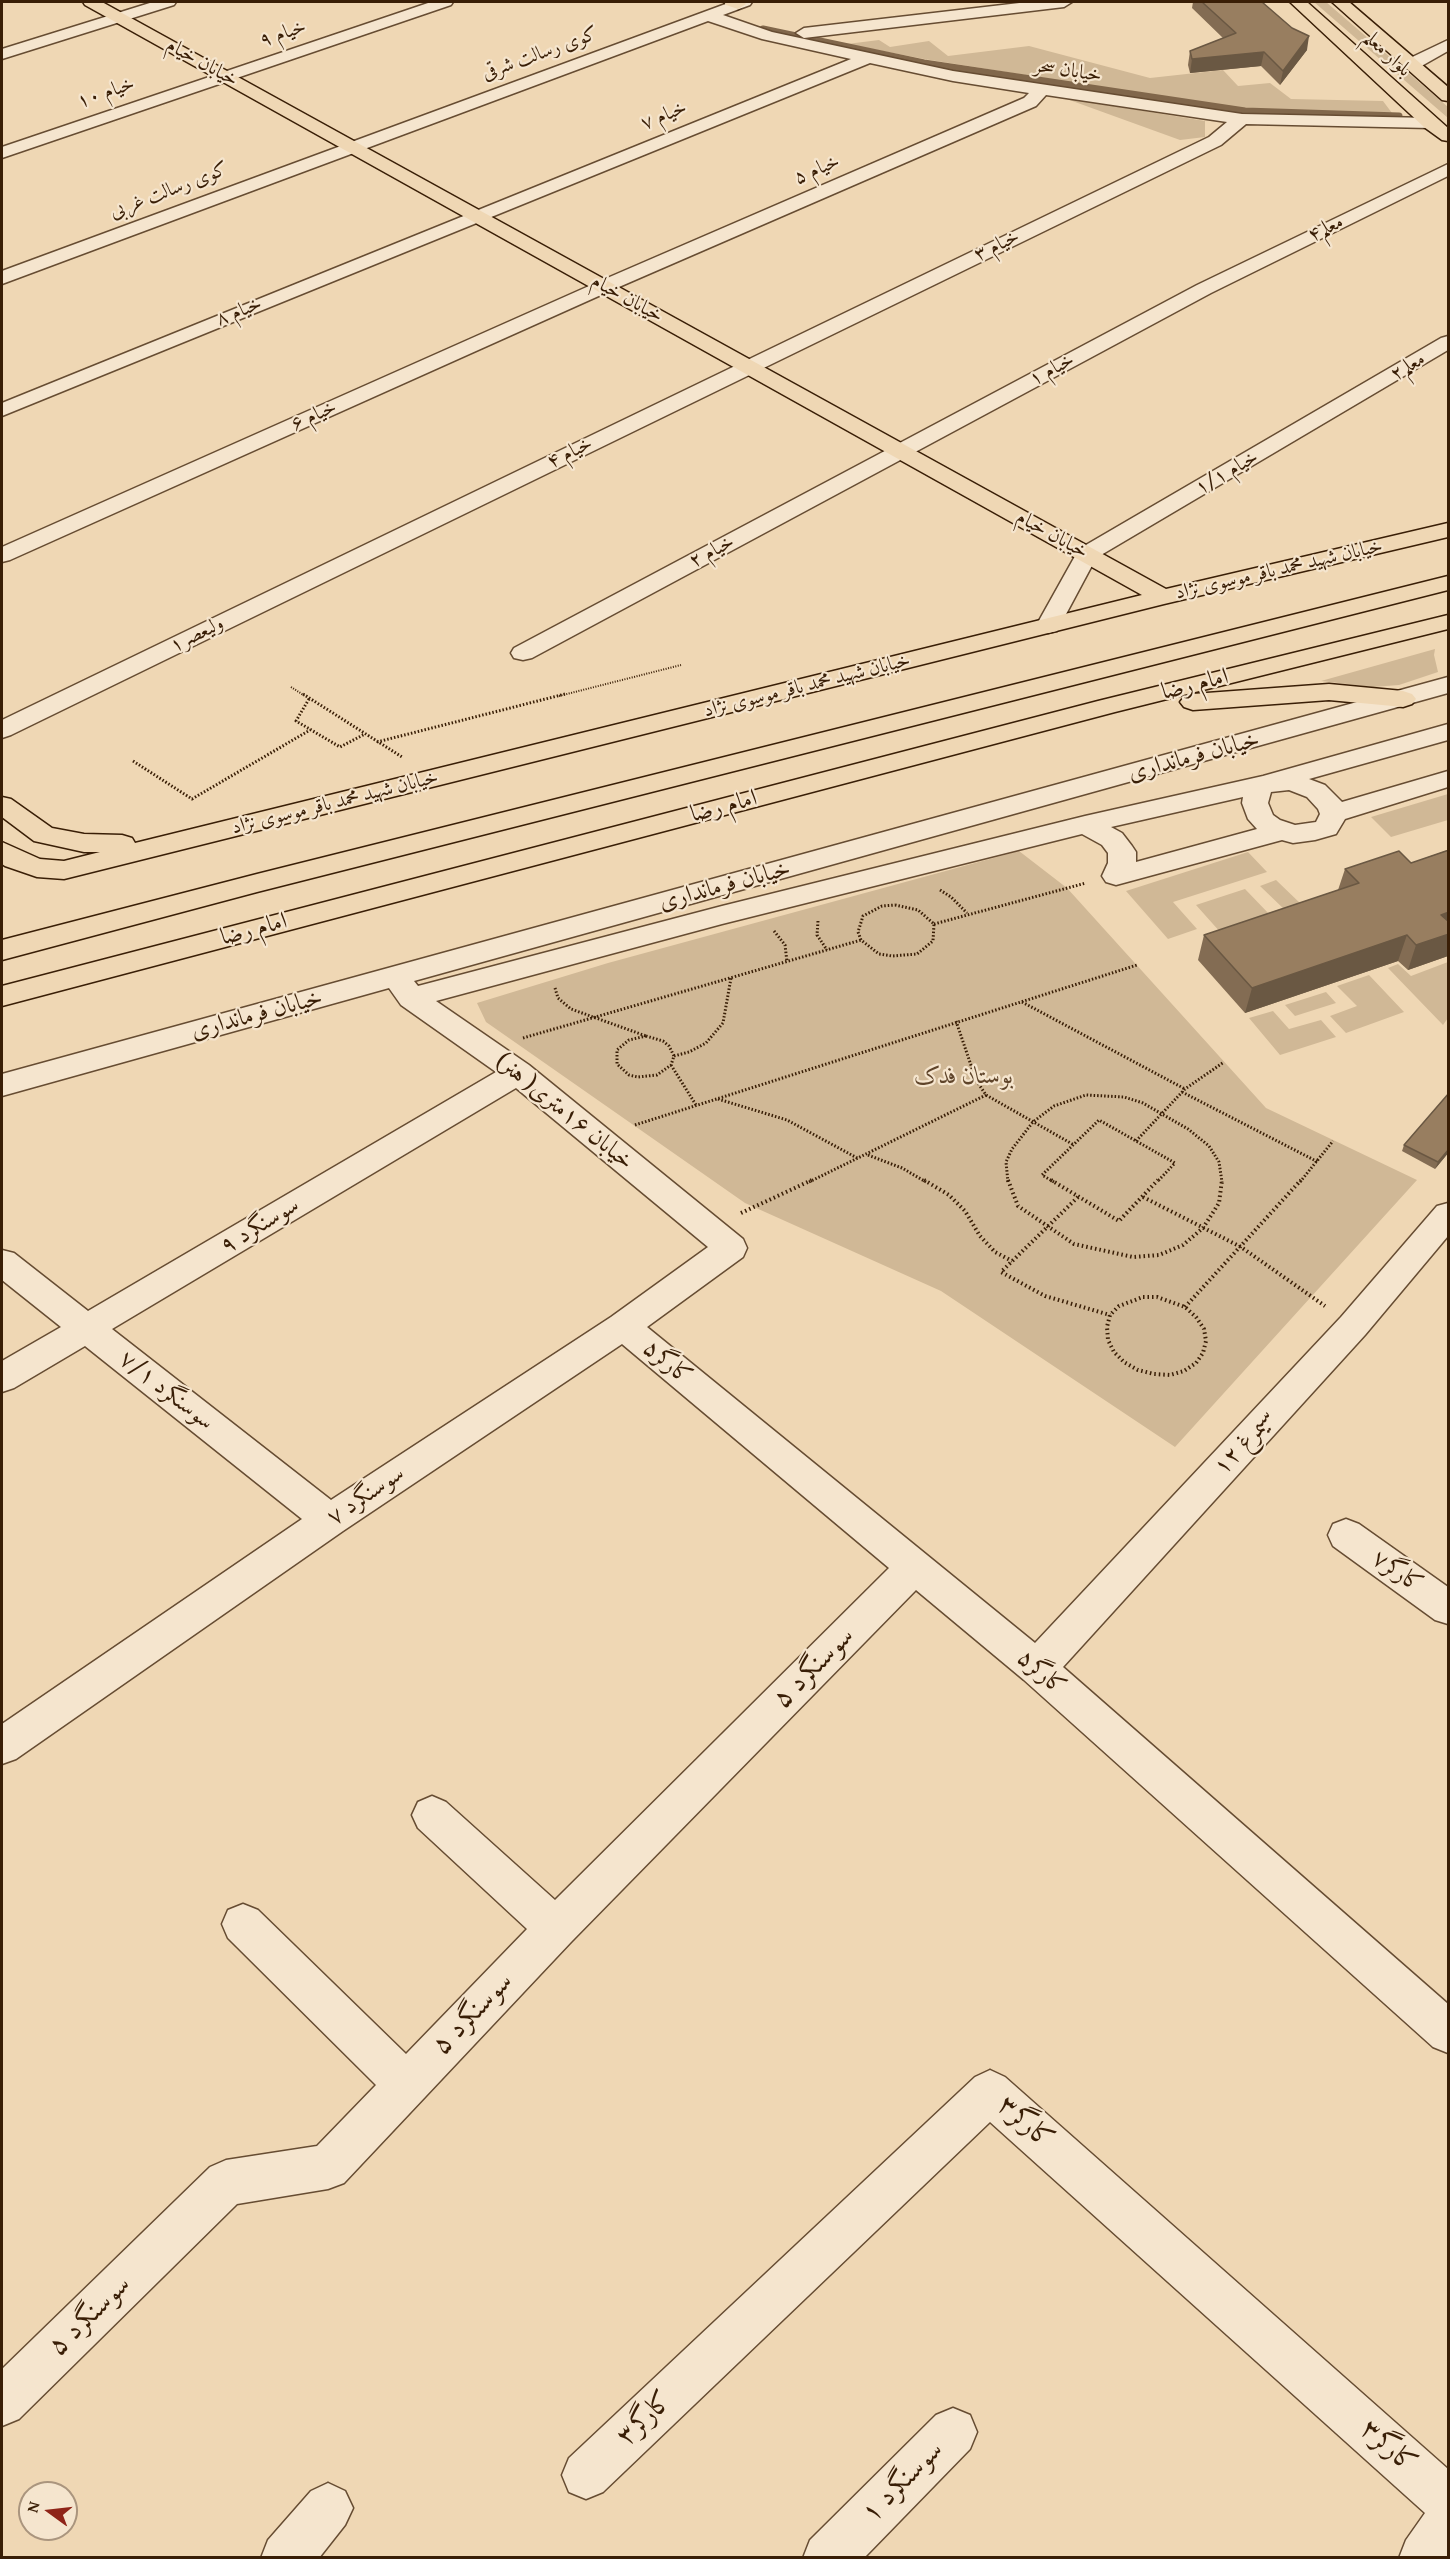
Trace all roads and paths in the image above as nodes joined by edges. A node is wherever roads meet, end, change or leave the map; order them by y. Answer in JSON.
{"nodes":[{"id":1,"x":91,"y":2,"type":"edge"},
{"id":2,"x":168,"y":2,"type":"edge"},
{"id":3,"x":445,"y":2,"type":"edge"},
{"id":4,"x":738,"y":2,"type":"edge"},
{"id":5,"x":1064,"y":2,"type":"edge"},
{"id":6,"x":1298,"y":2,"type":"edge"},
{"id":7,"x":1340,"y":2,"type":"edge"},
{"id":8,"x":707,"y":15,"type":"junction"},
{"id":9,"x":120,"y":17,"type":"junction"},
{"id":10,"x":804,"y":33,"type":"dead end"},
{"id":11,"x":1449,"y":45,"type":"edge"},
{"id":12,"x":2,"y":54,"type":"edge"},
{"id":13,"x":868,"y":58,"type":"junction"},
{"id":14,"x":1412,"y":64,"type":"junction"},
{"id":15,"x":225,"y":76,"type":"junction"},
{"id":16,"x":1043,"y":88,"type":"junction"},
{"id":17,"x":1449,"y":96,"type":"edge"},
{"id":18,"x":1242,"y":119,"type":"junction"},
{"id":19,"x":1430,"y":123,"type":"junction"},
{"id":20,"x":1449,"y":136,"type":"edge"},
{"id":21,"x":352,"y":146,"type":"junction"},
{"id":22,"x":2,"y":153,"type":"edge"},
{"id":23,"x":1449,"y":169,"type":"edge"},
{"id":24,"x":477,"y":215,"type":"junction"},
{"id":25,"x":2,"y":278,"type":"edge"},
{"id":26,"x":605,"y":286,"type":"junction"},
{"id":27,"x":1204,"y":289,"type":"joint"},
{"id":28,"x":1449,"y":342,"type":"edge"},
{"id":29,"x":748,"y":366,"type":"junction"},
{"id":30,"x":1367,"y":392,"type":"joint"},
{"id":31,"x":2,"y":410,"type":"edge"},
{"id":32,"x":901,"y":451,"type":"junction"},
{"id":33,"x":1449,"y":530,"type":"edge"},
{"id":34,"x":2,"y":531,"type":"edge"},
{"id":35,"x":393,"y":539,"type":"joint"},
{"id":36,"x":12,"y":551,"type":"edge"},
{"id":37,"x":1087,"y":555,"type":"junction"},
{"id":38,"x":1449,"y":583,"type":"edge"},
{"id":39,"x":1163,"y":597,"type":"junction"},
{"id":40,"x":1449,"y":622,"type":"edge"},
{"id":41,"x":1048,"y":626,"type":"junction"},
{"id":42,"x":523,"y":653,"type":"dead end"},
{"id":43,"x":681,"y":665,"type":"dead end"},
{"id":44,"x":291,"y":687,"type":"dead end"},
{"id":45,"x":1445,"y":689,"type":"edge"},
{"id":46,"x":309,"y":699,"type":"junction"},
{"id":47,"x":1403,"y":699,"type":"junction"},
{"id":48,"x":1107,"y":706,"type":"junction"},
{"id":49,"x":2,"y":730,"type":"edge"},
{"id":50,"x":310,"y":730,"type":"junction"},
{"id":51,"x":1449,"y":732,"type":"edge"},
{"id":52,"x":365,"y":734,"type":"junction"},
{"id":53,"x":377,"y":742,"type":"junction"},
{"id":54,"x":404,"y":759,"type":"dead end"},
{"id":55,"x":133,"y":761,"type":"dead end"},
{"id":56,"x":1449,"y":779,"type":"edge"},
{"id":57,"x":1267,"y":783,"type":"junction"},
{"id":58,"x":2,"y":805,"type":"edge"},
{"id":59,"x":1333,"y":814,"type":"junction"},
{"id":60,"x":1085,"y":825,"type":"junction"},
{"id":61,"x":1281,"y":831,"type":"junction"},
{"id":62,"x":166,"y":845,"type":"junction"},
{"id":63,"x":2,"y":851,"type":"edge"},
{"id":64,"x":1116,"y":876,"type":"junction"},
{"id":65,"x":257,"y":883,"type":"junction"},
{"id":66,"x":279,"y":923,"type":"junction"},
{"id":67,"x":934,"y":924,"type":"junction"},
{"id":68,"x":2,"y":927,"type":"edge"},
{"id":69,"x":861,"y":940,"type":"junction"},
{"id":70,"x":2,"y":950,"type":"edge"},
{"id":71,"x":561,"y":958,"type":"junction"},
{"id":72,"x":1137,"y":965,"type":"dead end"},
{"id":73,"x":731,"y":978,"type":"junction"},
{"id":74,"x":404,"y":987,"type":"junction"},
{"id":75,"x":2,"y":996,"type":"edge"},
{"id":76,"x":1021,"y":1002,"type":"junction"},
{"id":77,"x":2,"y":1014,"type":"edge"},
{"id":78,"x":593,"y":1017,"type":"junction"},
{"id":79,"x":956,"y":1021,"type":"junction"},
{"id":80,"x":646,"y":1036,"type":"junction"},
{"id":81,"x":485,"y":1049,"type":"junction"},
{"id":82,"x":674,"y":1056,"type":"junction"},
{"id":83,"x":1224,"y":1062,"type":"dead end"},
{"id":84,"x":671,"y":1065,"type":"junction"},
{"id":85,"x":518,"y":1073,"type":"junction"},
{"id":86,"x":2,"y":1085,"type":"edge"},
{"id":87,"x":1184,"y":1091,"type":"junction"},
{"id":88,"x":986,"y":1095,"type":"junction"},
{"id":89,"x":717,"y":1098,"type":"junction"},
{"id":90,"x":696,"y":1105,"type":"junction"},
{"id":91,"x":1162,"y":1113,"type":"junction"},
{"id":92,"x":1034,"y":1122,"type":"junction"},
{"id":93,"x":598,"y":1138,"type":"junction"},
{"id":94,"x":1136,"y":1141,"type":"junction"},
{"id":95,"x":1333,"y":1141,"type":"dead end"},
{"id":96,"x":1074,"y":1145,"type":"junction"},
{"id":97,"x":868,"y":1155,"type":"junction"},
{"id":98,"x":860,"y":1159,"type":"junction"},
{"id":99,"x":1318,"y":1162,"type":"junction"},
{"id":100,"x":1078,"y":1197,"type":"junction"},
{"id":101,"x":1143,"y":1197,"type":"junction"},
{"id":102,"x":1449,"y":1215,"type":"edge"},
{"id":103,"x":1048,"y":1227,"type":"junction"},
{"id":104,"x":1203,"y":1228,"type":"junction"},
{"id":105,"x":720,"y":1238,"type":"junction"},
{"id":106,"x":1240,"y":1247,"type":"junction"},
{"id":107,"x":1012,"y":1261,"type":"junction"},
{"id":108,"x":2,"y":1262,"type":"edge"},
{"id":109,"x":1185,"y":1307,"type":"junction"},
{"id":110,"x":1110,"y":1316,"type":"junction"},
{"id":111,"x":622,"y":1326,"type":"junction"},
{"id":112,"x":1353,"y":1326,"type":"junction"},
{"id":113,"x":86,"y":1329,"type":"junction"},
{"id":114,"x":2,"y":1378,"type":"edge"},
{"id":115,"x":330,"y":1520,"type":"junction"},
{"id":116,"x":1346,"y":1535,"type":"dead end"},
{"id":117,"x":914,"y":1568,"type":"junction"},
{"id":118,"x":1449,"y":1608,"type":"edge"},
{"id":119,"x":1037,"y":1668,"type":"junction"},
{"id":120,"x":2,"y":1746,"type":"edge"},
{"id":121,"x":432,"y":1815,"type":"dead end"},
{"id":122,"x":243,"y":1924,"type":"dead end"},
{"id":123,"x":556,"y":1928,"type":"junction"},
{"id":124,"x":1449,"y":2032,"type":"edge"},
{"id":125,"x":406,"y":2084,"type":"junction"},
{"id":126,"x":2,"y":2402,"type":"edge"},
{"id":127,"x":953,"y":2432,"type":"dead end"},
{"id":128,"x":586,"y":2475,"type":"dead end"},
{"id":129,"x":1449,"y":2501,"type":"edge"},
{"id":130,"x":328,"y":2508,"type":"dead end"},
{"id":131,"x":1449,"y":2523,"type":"edge"},
{"id":132,"x":286,"y":2558,"type":"edge"},
{"id":133,"x":828,"y":2558,"type":"edge"},
{"id":134,"x":1424,"y":2558,"type":"edge"}],
"edges":[{"from":1,"to":9,"type":"main road","name":"خیابان خیام"},
{"from":2,"to":9,"type":"street"},
{"from":3,"to":15,"type":"street","name":"خیام ۹"},
{"from":4,"to":8,"type":"street","name":"کوی رسالت شرقی"},
{"from":5,"to":10,"type":"street"},
{"from":6,"to":19,"type":"main road","name":"بلوار معلم"},
{"from":7,"to":14,"type":"main road","name":"بلوار معلم"},
{"from":8,"to":13,"type":"street","name":"خیابان سحر"},
{"from":8,"to":21,"type":"street","name":"کوی رسالت شرقی"},
{"from":9,"to":12,"type":"street"},
{"from":9,"to":15,"type":"main road","name":"خیابان خیام"},
{"from":11,"to":14,"type":"street"},
{"from":13,"to":16,"type":"street","name":"خیابان سحر"},
{"from":13,"to":24,"type":"street","name":"خیام ۷"},
{"from":14,"to":17,"type":"main road","name":"بلوار معلم"},
{"from":15,"to":21,"type":"main road","name":"خیابان خیام"},
{"from":15,"to":22,"type":"street","name":"خیام ۱۰"},
{"from":16,"to":18,"type":"street","name":"خیابان سحر"},
{"from":16,"to":26,"type":"street","name":"خیام ۵"},
{"from":18,"to":19,"type":"street","name":"خیابان سحر"},
{"from":18,"to":29,"type":"street","name":"خیام ۳"},
{"from":19,"to":20,"type":"main road","name":"بلوار معلم"},
{"from":21,"to":24,"type":"main road","name":"خیابان خیام"},
{"from":21,"to":25,"type":"street","name":"کوی رسالت غربی"},
{"from":23,"to":27,"type":"street","name":"معلم۴"},
{"from":24,"to":26,"type":"main road","name":"خیابان خیام"},
{"from":24,"to":31,"type":"street","name":"خیام ۸"},
{"from":26,"to":29,"type":"main road","name":"خیابان خیام"},
{"from":26,"to":36,"type":"street","name":"خیام ۶"},
{"from":27,"to":32,"type":"street","name":"خیام ۱"},
{"from":28,"to":30,"type":"street","name":"معلم۲"},
{"from":29,"to":32,"type":"main road","name":"خیابان خیام"},
{"from":29,"to":35,"type":"street","name":"خیام ۴"},
{"from":30,"to":37,"type":"street","name":"خیام ۱/۱"},
{"from":32,"to":37,"type":"main road","name":"خیابان خیام"},
{"from":32,"to":42,"type":"street","name":"خیام ۲"},
{"from":33,"to":39,"type":"main road","name":"خیابان شهید محمد باقر موسوی نژاد"},
{"from":34,"to":36,"type":"street"},
{"from":35,"to":49,"type":"street","name":"ولیعصر۱"},
{"from":37,"to":39,"type":"main road","name":"خیابان خیام"},
{"from":37,"to":41,"type":"street"},
{"from":38,"to":65,"type":"main road","name":"امام رضا"},
{"from":39,"to":41,"type":"main road","name":"خیابان شهید محمد باقر موسوی نژاد"},
{"from":40,"to":48,"type":"main road","name":"امام رضا"},
{"from":41,"to":62,"type":"main road","name":"خیابان شهید محمد باقر موسوی نژاد"},
{"from":43,"to":53,"type":"path"},
{"from":44,"to":46,"type":"path"},
{"from":45,"to":47,"type":"street","name":"خیابان فرمانداری"},
{"from":46,"to":50,"type":"path"},
{"from":46,"to":52,"type":"path"},
{"from":47,"to":48,"type":"main road"},
{"from":47,"to":74,"type":"street","name":"خیابان فرمانداری"},
{"from":48,"to":66,"type":"main road","name":"امام رضا"},
{"from":50,"to":52,"type":"path"},
{"from":50,"to":55,"type":"path"},
{"from":51,"to":57,"type":"street"},
{"from":52,"to":53,"type":"path"},
{"from":53,"to":54,"type":"path"},
{"from":56,"to":59,"type":"street"},
{"from":57,"to":59,"type":"street"},
{"from":57,"to":60,"type":"street"},
{"from":57,"to":61,"type":"street"},
{"from":58,"to":62,"type":"main road"},
{"from":59,"to":61,"type":"street"},
{"from":60,"to":64,"type":"street"},
{"from":60,"to":71,"type":"street"},
{"from":61,"to":64,"type":"street"},
{"from":62,"to":63,"type":"main road","name":"خیابان شهید محمد باقر موسوی نژاد"},
{"from":64,"to":67,"type":"path"},
{"from":65,"to":68,"type":"main road"},
{"from":65,"to":70,"type":"main road","name":"امام رضا"},
{"from":66,"to":75,"type":"main road","name":"امام رضا"},
{"from":66,"to":77,"type":"main road"},
{"from":67,"to":69,"type":"path"},
{"from":67,"to":69,"type":"path"},
{"from":69,"to":73,"type":"path"},
{"from":71,"to":74,"type":"street"},
{"from":71,"to":78,"type":"path"},
{"from":72,"to":76,"type":"path"},
{"from":73,"to":78,"type":"path"},
{"from":73,"to":82,"type":"path"},
{"from":74,"to":81,"type":"street","name":"خیابان ۱۶متری( هنر)"},
{"from":74,"to":86,"type":"street","name":"خیابان فرمانداری"},
{"from":76,"to":79,"type":"path"},
{"from":76,"to":87,"type":"path"},
{"from":78,"to":80,"type":"path"},
{"from":78,"to":81,"type":"path"},
{"from":79,"to":88,"type":"path"},
{"from":79,"to":89,"type":"path"},
{"from":80,"to":82,"type":"path"},
{"from":80,"to":84,"type":"path"},
{"from":81,"to":85,"type":"street","name":"خیابان ۱۶متری( هنر)"},
{"from":82,"to":84,"type":"path"},
{"from":83,"to":87,"type":"path"},
{"from":84,"to":90,"type":"path"},
{"from":85,"to":93,"type":"street","name":"خیابان ۱۶متری( هنر)"},
{"from":85,"to":113,"type":"street","name":"سوسنگرد ۹"},
{"from":87,"to":91,"type":"path"},
{"from":87,"to":99,"type":"path"},
{"from":88,"to":92,"type":"path"},
{"from":88,"to":97,"type":"path"},
{"from":89,"to":90,"type":"path"},
{"from":89,"to":98,"type":"path"},
{"from":90,"to":93,"type":"path"},
{"from":91,"to":92,"type":"path"},
{"from":91,"to":94,"type":"path"},
{"from":91,"to":104,"type":"path"},
{"from":92,"to":96,"type":"path"},
{"from":92,"to":103,"type":"path"},
{"from":93,"to":105,"type":"street","name":"خیابان ۱۶متری( هنر)"},
{"from":94,"to":96,"type":"path"},
{"from":94,"to":101,"type":"path"},
{"from":95,"to":99,"type":"path"},
{"from":96,"to":100,"type":"path"},
{"from":97,"to":98,"type":"path"},
{"from":97,"to":107,"type":"path"},
{"from":98,"to":105,"type":"path"},
{"from":99,"to":106,"type":"path"},
{"from":100,"to":101,"type":"path"},
{"from":100,"to":103,"type":"path"},
{"from":101,"to":104,"type":"path"},
{"from":102,"to":112,"type":"street","name":"سیمرغ ۱۲"},
{"from":103,"to":104,"type":"path"},
{"from":103,"to":107,"type":"path"},
{"from":104,"to":106,"type":"path"},
{"from":105,"to":111,"type":"street","name":"سوسنگرد ۷"},
{"from":106,"to":109,"type":"path"},
{"from":106,"to":112,"type":"path"},
{"from":107,"to":110,"type":"path"},
{"from":108,"to":113,"type":"street","name":"سوسنگرد ۷/۱"},
{"from":109,"to":110,"type":"path"},
{"from":109,"to":110,"type":"path"},
{"from":111,"to":115,"type":"street","name":"سوسنگرد ۷"},
{"from":111,"to":117,"type":"street","name":"کارگر۵"},
{"from":112,"to":119,"type":"street","name":"سیمرغ ۱۲"},
{"from":113,"to":114,"type":"street","name":"سوسنگرد ۹"},
{"from":113,"to":115,"type":"street","name":"سوسنگرد ۷/۱"},
{"from":115,"to":120,"type":"street","name":"سوسنگرد ۷"},
{"from":116,"to":118,"type":"street","name":"کارگر۷"},
{"from":117,"to":119,"type":"street","name":"کارگر۵"},
{"from":117,"to":123,"type":"street","name":"سوسنگرد ۵"},
{"from":119,"to":124,"type":"street","name":"کارگر۵"},
{"from":121,"to":123,"type":"street"},
{"from":122,"to":125,"type":"street"},
{"from":123,"to":125,"type":"street","name":"سوسنگرد ۵"},
{"from":125,"to":126,"type":"street","name":"سوسنگرد ۵"},
{"from":127,"to":133,"type":"street","name":"سوسنگرد ۱"},
{"from":128,"to":129,"type":"street","name":"کارگر۳"},
{"from":130,"to":132,"type":"street"},
{"from":131,"to":134,"type":"street"}]}
